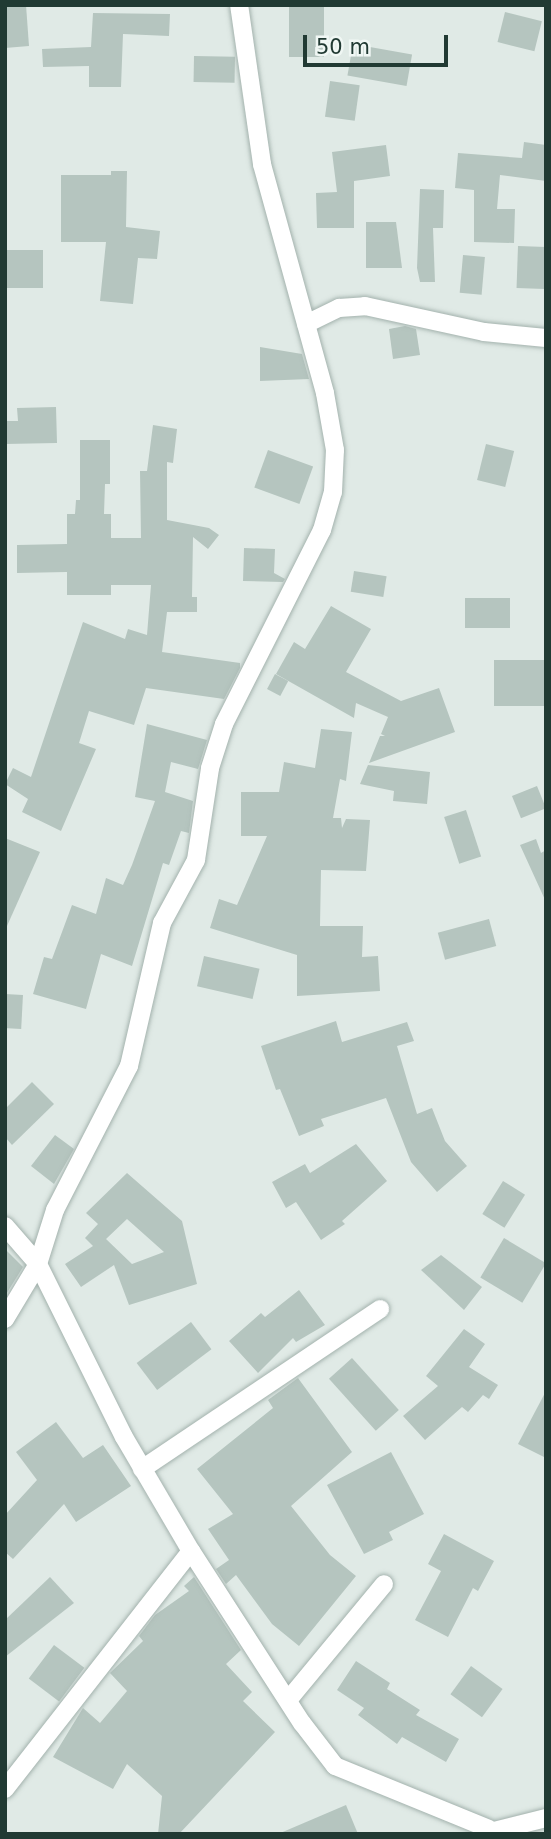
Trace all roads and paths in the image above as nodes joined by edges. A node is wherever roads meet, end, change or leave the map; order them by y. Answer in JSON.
{"nodes":[{"id":1,"x":239,"y":5,"type":"edge"},
{"id":2,"x":306,"y":324,"type":"junction"},
{"id":3,"x":546,"y":338,"type":"edge"},
{"id":4,"x":5,"y":1226,"type":"edge"},
{"id":5,"x":38,"y":1264,"type":"junction"},
{"id":6,"x":380,"y":1309,"type":"dead end"},
{"id":7,"x":5,"y":1319,"type":"edge"},
{"id":8,"x":142,"y":1469,"type":"junction"},
{"id":9,"x":191,"y":1551,"type":"junction"},
{"id":10,"x":384,"y":1584,"type":"dead end"},
{"id":11,"x":289,"y":1699,"type":"junction"},
{"id":12,"x":5,"y":1789,"type":"edge"},
{"id":13,"x":546,"y":1818,"type":"edge"},
{"id":14,"x":485,"y":1831,"type":"edge"}],
"edges":[{"from":1,"to":2,"type":"street"},
{"from":2,"to":3,"type":"street"},
{"from":2,"to":5,"type":"street"},
{"from":4,"to":5,"type":"street"},
{"from":5,"to":7,"type":"street"},
{"from":5,"to":8,"type":"street"},
{"from":6,"to":8,"type":"street"},
{"from":8,"to":9,"type":"street"},
{"from":9,"to":11,"type":"street"},
{"from":9,"to":12,"type":"street"},
{"from":10,"to":11,"type":"street"},
{"from":11,"to":14,"type":"street"},
{"from":13,"to":14,"type":"street"}]}
